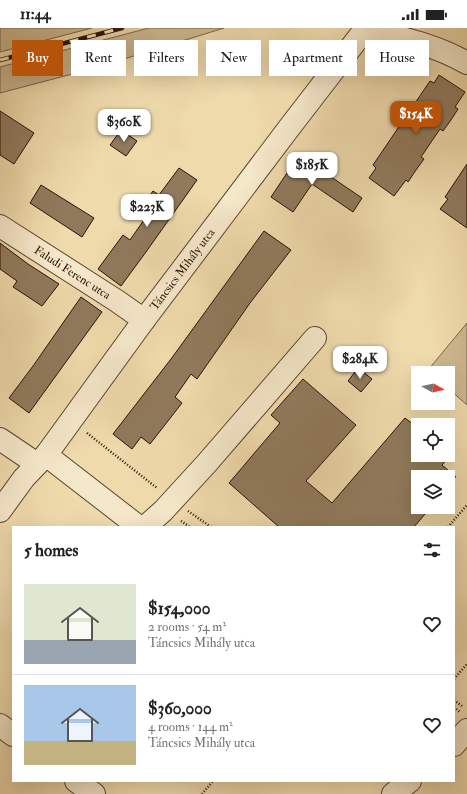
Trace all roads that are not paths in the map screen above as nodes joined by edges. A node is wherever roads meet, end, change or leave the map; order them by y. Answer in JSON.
{"nodes":[{"id":1,"x":365,"y":30,"type":"edge"},
{"id":2,"x":467,"y":63,"type":"edge"},
{"id":3,"x":0,"y":226,"type":"edge"},
{"id":4,"x":144,"y":320,"type":"junction"},
{"id":5,"x":315,"y":338,"type":"dead end"},
{"id":6,"x":0,"y":439,"type":"edge"},
{"id":7,"x":42,"y":460,"type":"junction"},
{"id":8,"x":0,"y":510,"type":"edge"},
{"id":9,"x":138,"y":526,"type":"edge"},
{"id":10,"x":146,"y":526,"type":"edge"},
{"id":11,"x":0,"y":725,"type":"edge"},
{"id":12,"x":12,"y":733,"type":"edge"},
{"id":13,"x":77,"y":782,"type":"edge"},
{"id":14,"x":409,"y":782,"type":"edge"},
{"id":15,"x":94,"y":794,"type":"edge"},
{"id":16,"x":393,"y":794,"type":"edge"}],
"edges":[{"from":1,"to":2,"type":"street"},
{"from":1,"to":4,"type":"street","name":"Táncsics Mihály utca"},
{"from":3,"to":4,"type":"street","name":"Faludi Ferenc utca"},
{"from":4,"to":7,"type":"street","name":"Táncsics Mihály utca"},
{"from":5,"to":10,"type":"street"},
{"from":6,"to":7,"type":"street"},
{"from":7,"to":8,"type":"street","name":"Táncsics Mihály utca"},
{"from":7,"to":9,"type":"street"},
{"from":11,"to":12,"type":"street"},
{"from":13,"to":15,"type":"street"},
{"from":14,"to":16,"type":"street"}]}
